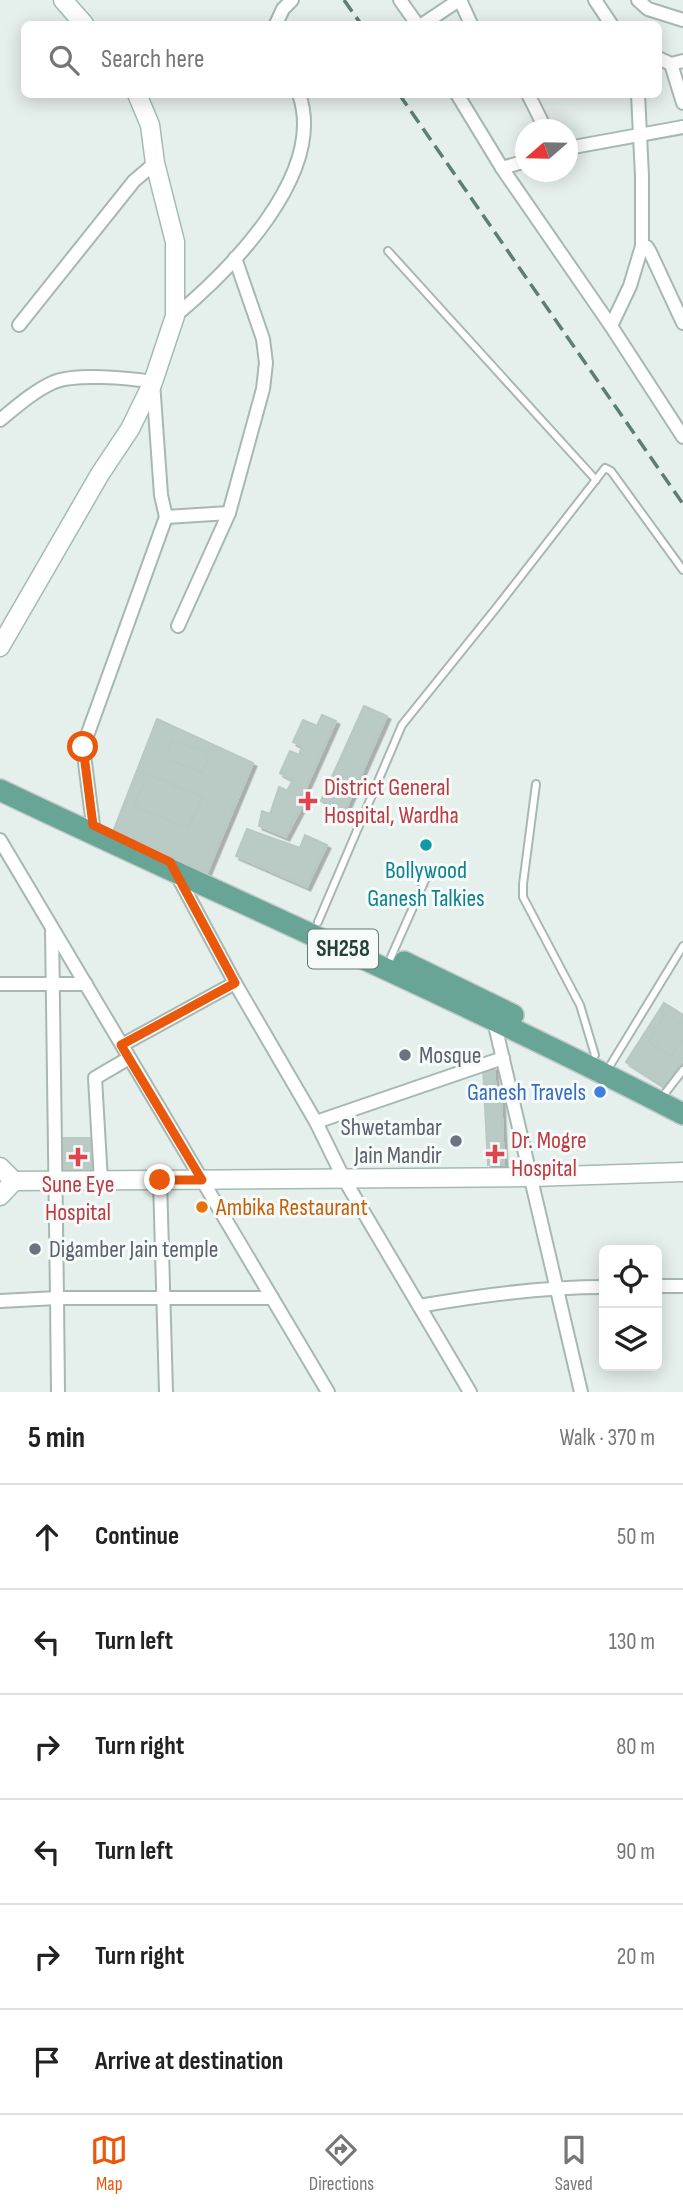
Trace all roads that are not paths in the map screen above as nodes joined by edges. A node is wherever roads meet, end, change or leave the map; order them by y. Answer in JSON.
{"nodes":[{"id":1,"x":63,"y":0,"type":"edge"},
{"id":2,"x":292,"y":0,"type":"edge"},
{"id":3,"x":400,"y":0,"type":"edge"},
{"id":4,"x":460,"y":0,"type":"edge"},
{"id":5,"x":595,"y":0,"type":"edge"},
{"id":6,"x":638,"y":0,"type":"edge"},
{"id":7,"x":683,"y":20,"type":"edge"},
{"id":8,"x":81,"y":21,"type":"edge"},
{"id":9,"x":277,"y":21,"type":"edge"},
{"id":10,"x":415,"y":21,"type":"edge"},
{"id":11,"x":428,"y":21,"type":"edge"},
{"id":12,"x":470,"y":21,"type":"edge"},
{"id":13,"x":609,"y":21,"type":"edge"},
{"id":14,"x":671,"y":61,"type":"edge"},
{"id":15,"x":139,"y":98,"type":"edge"},
{"id":16,"x":300,"y":98,"type":"edge"},
{"id":17,"x":459,"y":98,"type":"edge"},
{"id":18,"x":530,"y":98,"type":"edge"},
{"id":19,"x":638,"y":98,"type":"edge"},
{"id":20,"x":683,"y":103,"type":"edge"},
{"id":21,"x":540,"y":119,"type":"edge"},
{"id":22,"x":683,"y":127,"type":"edge"},
{"id":23,"x":641,"y":136,"type":"junction"},
{"id":24,"x":578,"y":146,"type":"edge"},
{"id":25,"x":155,"y":163,"type":"junction"},
{"id":26,"x":515,"y":164,"type":"edge"},
{"id":27,"x":502,"y":168,"type":"junction"},
{"id":28,"x":642,"y":246,"type":"junction"},
{"id":29,"x":388,"y":251,"type":"dead end"},
{"id":30,"x":235,"y":258,"type":"junction"},
{"id":31,"x":174,"y":316,"type":"junction"},
{"id":32,"x":683,"y":323,"type":"edge"},
{"id":33,"x":19,"y":325,"type":"dead end"},
{"id":34,"x":611,"y":326,"type":"junction"},
{"id":35,"x":153,"y":382,"type":"junction"},
{"id":36,"x":0,"y":420,"type":"edge"},
{"id":37,"x":683,"y":437,"type":"edge"},
{"id":38,"x":596,"y":480,"type":"junction"},
{"id":39,"x":229,"y":513,"type":"junction"},
{"id":40,"x":166,"y":517,"type":"junction"},
{"id":41,"x":683,"y":570,"type":"edge"},
{"id":42,"x":178,"y":626,"type":"dead end"},
{"id":43,"x":0,"y":647,"type":"edge"},
{"id":44,"x":0,"y":780,"type":"edge"},
{"id":45,"x":536,"y":784,"type":"dead end"},
{"id":46,"x":0,"y":790,"type":"edge"},
{"id":47,"x":93,"y":825,"type":"junction"},
{"id":48,"x":0,"y":840,"type":"edge"},
{"id":49,"x":173,"y":868,"type":"junction"},
{"id":50,"x":426,"y":878,"type":"dead end"},
{"id":51,"x":318,"y":922,"type":"junction"},
{"id":52,"x":52,"y":928,"type":"junction"},
{"id":53,"x":683,"y":946,"type":"edge"},
{"id":54,"x":391,"y":957,"type":"junction"},
{"id":55,"x":235,"y":983,"type":"junction"},
{"id":56,"x":0,"y":984,"type":"edge"},
{"id":57,"x":53,"y":984,"type":"junction"},
{"id":58,"x":86,"y":985,"type":"junction"},
{"id":59,"x":494,"y":1021,"type":"junction"},
{"id":60,"x":121,"y":1045,"type":"junction"},
{"id":61,"x":129,"y":1058,"type":"junction"},
{"id":62,"x":503,"y":1058,"type":"junction"},
{"id":63,"x":603,"y":1060,"type":"junction"},
{"id":64,"x":683,"y":1070,"type":"edge"},
{"id":65,"x":674,"y":1097,"type":"edge"},
{"id":66,"x":683,"y":1114,"type":"edge"},
{"id":67,"x":316,"y":1122,"type":"junction"},
{"id":68,"x":0,"y":1167,"type":"edge"},
{"id":69,"x":683,"y":1172,"type":"edge"},
{"id":70,"x":532,"y":1177,"type":"junction"},
{"id":71,"x":344,"y":1178,"type":"junction"},
{"id":72,"x":160,"y":1180,"type":"junction"},
{"id":73,"x":202,"y":1180,"type":"junction"},
{"id":74,"x":14,"y":1181,"type":"junction"},
{"id":75,"x":56,"y":1181,"type":"junction"},
{"id":76,"x":101,"y":1181,"type":"junction"},
{"id":77,"x":0,"y":1196,"type":"edge"},
{"id":78,"x":662,"y":1286,"type":"edge"},
{"id":79,"x":683,"y":1286,"type":"edge"},
{"id":80,"x":555,"y":1287,"type":"junction"},
{"id":81,"x":599,"y":1287,"type":"edge"},
{"id":82,"x":57,"y":1298,"type":"junction"},
{"id":83,"x":163,"y":1298,"type":"junction"},
{"id":84,"x":272,"y":1298,"type":"junction"},
{"id":85,"x":0,"y":1301,"type":"edge"},
{"id":86,"x":419,"y":1306,"type":"junction"},
{"id":87,"x":58,"y":1392,"type":"edge"},
{"id":88,"x":166,"y":1392,"type":"edge"},
{"id":89,"x":328,"y":1392,"type":"edge"},
{"id":90,"x":470,"y":1392,"type":"edge"},
{"id":91,"x":581,"y":1392,"type":"edge"}],
"edges":[{"from":1,"to":8,"type":"street"},
{"from":2,"to":9,"type":"street"},
{"from":3,"to":10,"type":"street"},
{"from":4,"to":11,"type":"street"},
{"from":4,"to":12,"type":"street"},
{"from":5,"to":13,"type":"street"},
{"from":6,"to":7,"type":"street"},
{"from":14,"to":20,"type":"street"},
{"from":15,"to":25,"type":"street"},
{"from":16,"to":30,"type":"street"},
{"from":17,"to":27,"type":"street"},
{"from":18,"to":21,"type":"street"},
{"from":19,"to":23,"type":"street"},
{"from":22,"to":23,"type":"street"},
{"from":23,"to":24,"type":"street"},
{"from":23,"to":28,"type":"street"},
{"from":25,"to":31,"type":"street"},
{"from":25,"to":33,"type":"street"},
{"from":26,"to":27,"type":"street"},
{"from":27,"to":34,"type":"street"},
{"from":28,"to":32,"type":"street"},
{"from":28,"to":34,"type":"street"},
{"from":29,"to":38,"type":"lane"},
{"from":30,"to":31,"type":"street"},
{"from":30,"to":39,"type":"street"},
{"from":31,"to":35,"type":"street"},
{"from":34,"to":37,"type":"street"},
{"from":35,"to":36,"type":"street"},
{"from":35,"to":40,"type":"street"},
{"from":35,"to":43,"type":"street"},
{"from":38,"to":41,"type":"lane"},
{"from":38,"to":51,"type":"lane"},
{"from":39,"to":40,"type":"street"},
{"from":39,"to":42,"type":"street"},
{"from":40,"to":47,"type":"street"},
{"from":44,"to":47,"type":"main road","number":"SH258"},
{"from":45,"to":63,"type":"lane"},
{"from":46,"to":49,"type":"main road","number":"SH258"},
{"from":47,"to":49,"type":"main road","number":"SH258"},
{"from":48,"to":52,"type":"street"},
{"from":49,"to":51,"type":"main road","number":"SH258"},
{"from":49,"to":55,"type":"street"},
{"from":49,"to":59,"type":"main road","number":"SH258"},
{"from":50,"to":54,"type":"lane"},
{"from":51,"to":54,"type":"main road","number":"SH258"},
{"from":52,"to":57,"type":"street"},
{"from":52,"to":58,"type":"street"},
{"from":53,"to":63,"type":"lane"},
{"from":54,"to":63,"type":"main road","number":"SH258"},
{"from":55,"to":60,"type":"street"},
{"from":55,"to":67,"type":"street"},
{"from":56,"to":57,"type":"street"},
{"from":57,"to":58,"type":"street"},
{"from":57,"to":75,"type":"street"},
{"from":58,"to":60,"type":"street"},
{"from":59,"to":62,"type":"street"},
{"from":59,"to":66,"type":"main road","number":"SH258"},
{"from":60,"to":61,"type":"street"},
{"from":61,"to":73,"type":"street"},
{"from":61,"to":76,"type":"street"},
{"from":62,"to":67,"type":"street"},
{"from":62,"to":70,"type":"street"},
{"from":63,"to":65,"type":"main road","number":"SH258"},
{"from":64,"to":65,"type":"lane"},
{"from":67,"to":71,"type":"street"},
{"from":68,"to":74,"type":"street"},
{"from":69,"to":70,"type":"street"},
{"from":70,"to":71,"type":"street"},
{"from":70,"to":80,"type":"street"},
{"from":71,"to":73,"type":"street"},
{"from":71,"to":86,"type":"street"},
{"from":72,"to":73,"type":"street"},
{"from":72,"to":76,"type":"street"},
{"from":72,"to":83,"type":"street"},
{"from":73,"to":84,"type":"street"},
{"from":74,"to":75,"type":"street"},
{"from":74,"to":77,"type":"street"},
{"from":75,"to":76,"type":"street"},
{"from":75,"to":82,"type":"street"},
{"from":78,"to":79,"type":"street"},
{"from":80,"to":81,"type":"street"},
{"from":80,"to":86,"type":"street"},
{"from":80,"to":91,"type":"street"},
{"from":82,"to":83,"type":"street"},
{"from":82,"to":85,"type":"street"},
{"from":82,"to":87,"type":"street"},
{"from":83,"to":84,"type":"street"},
{"from":83,"to":88,"type":"street"},
{"from":84,"to":89,"type":"street"},
{"from":86,"to":90,"type":"street"}]}
